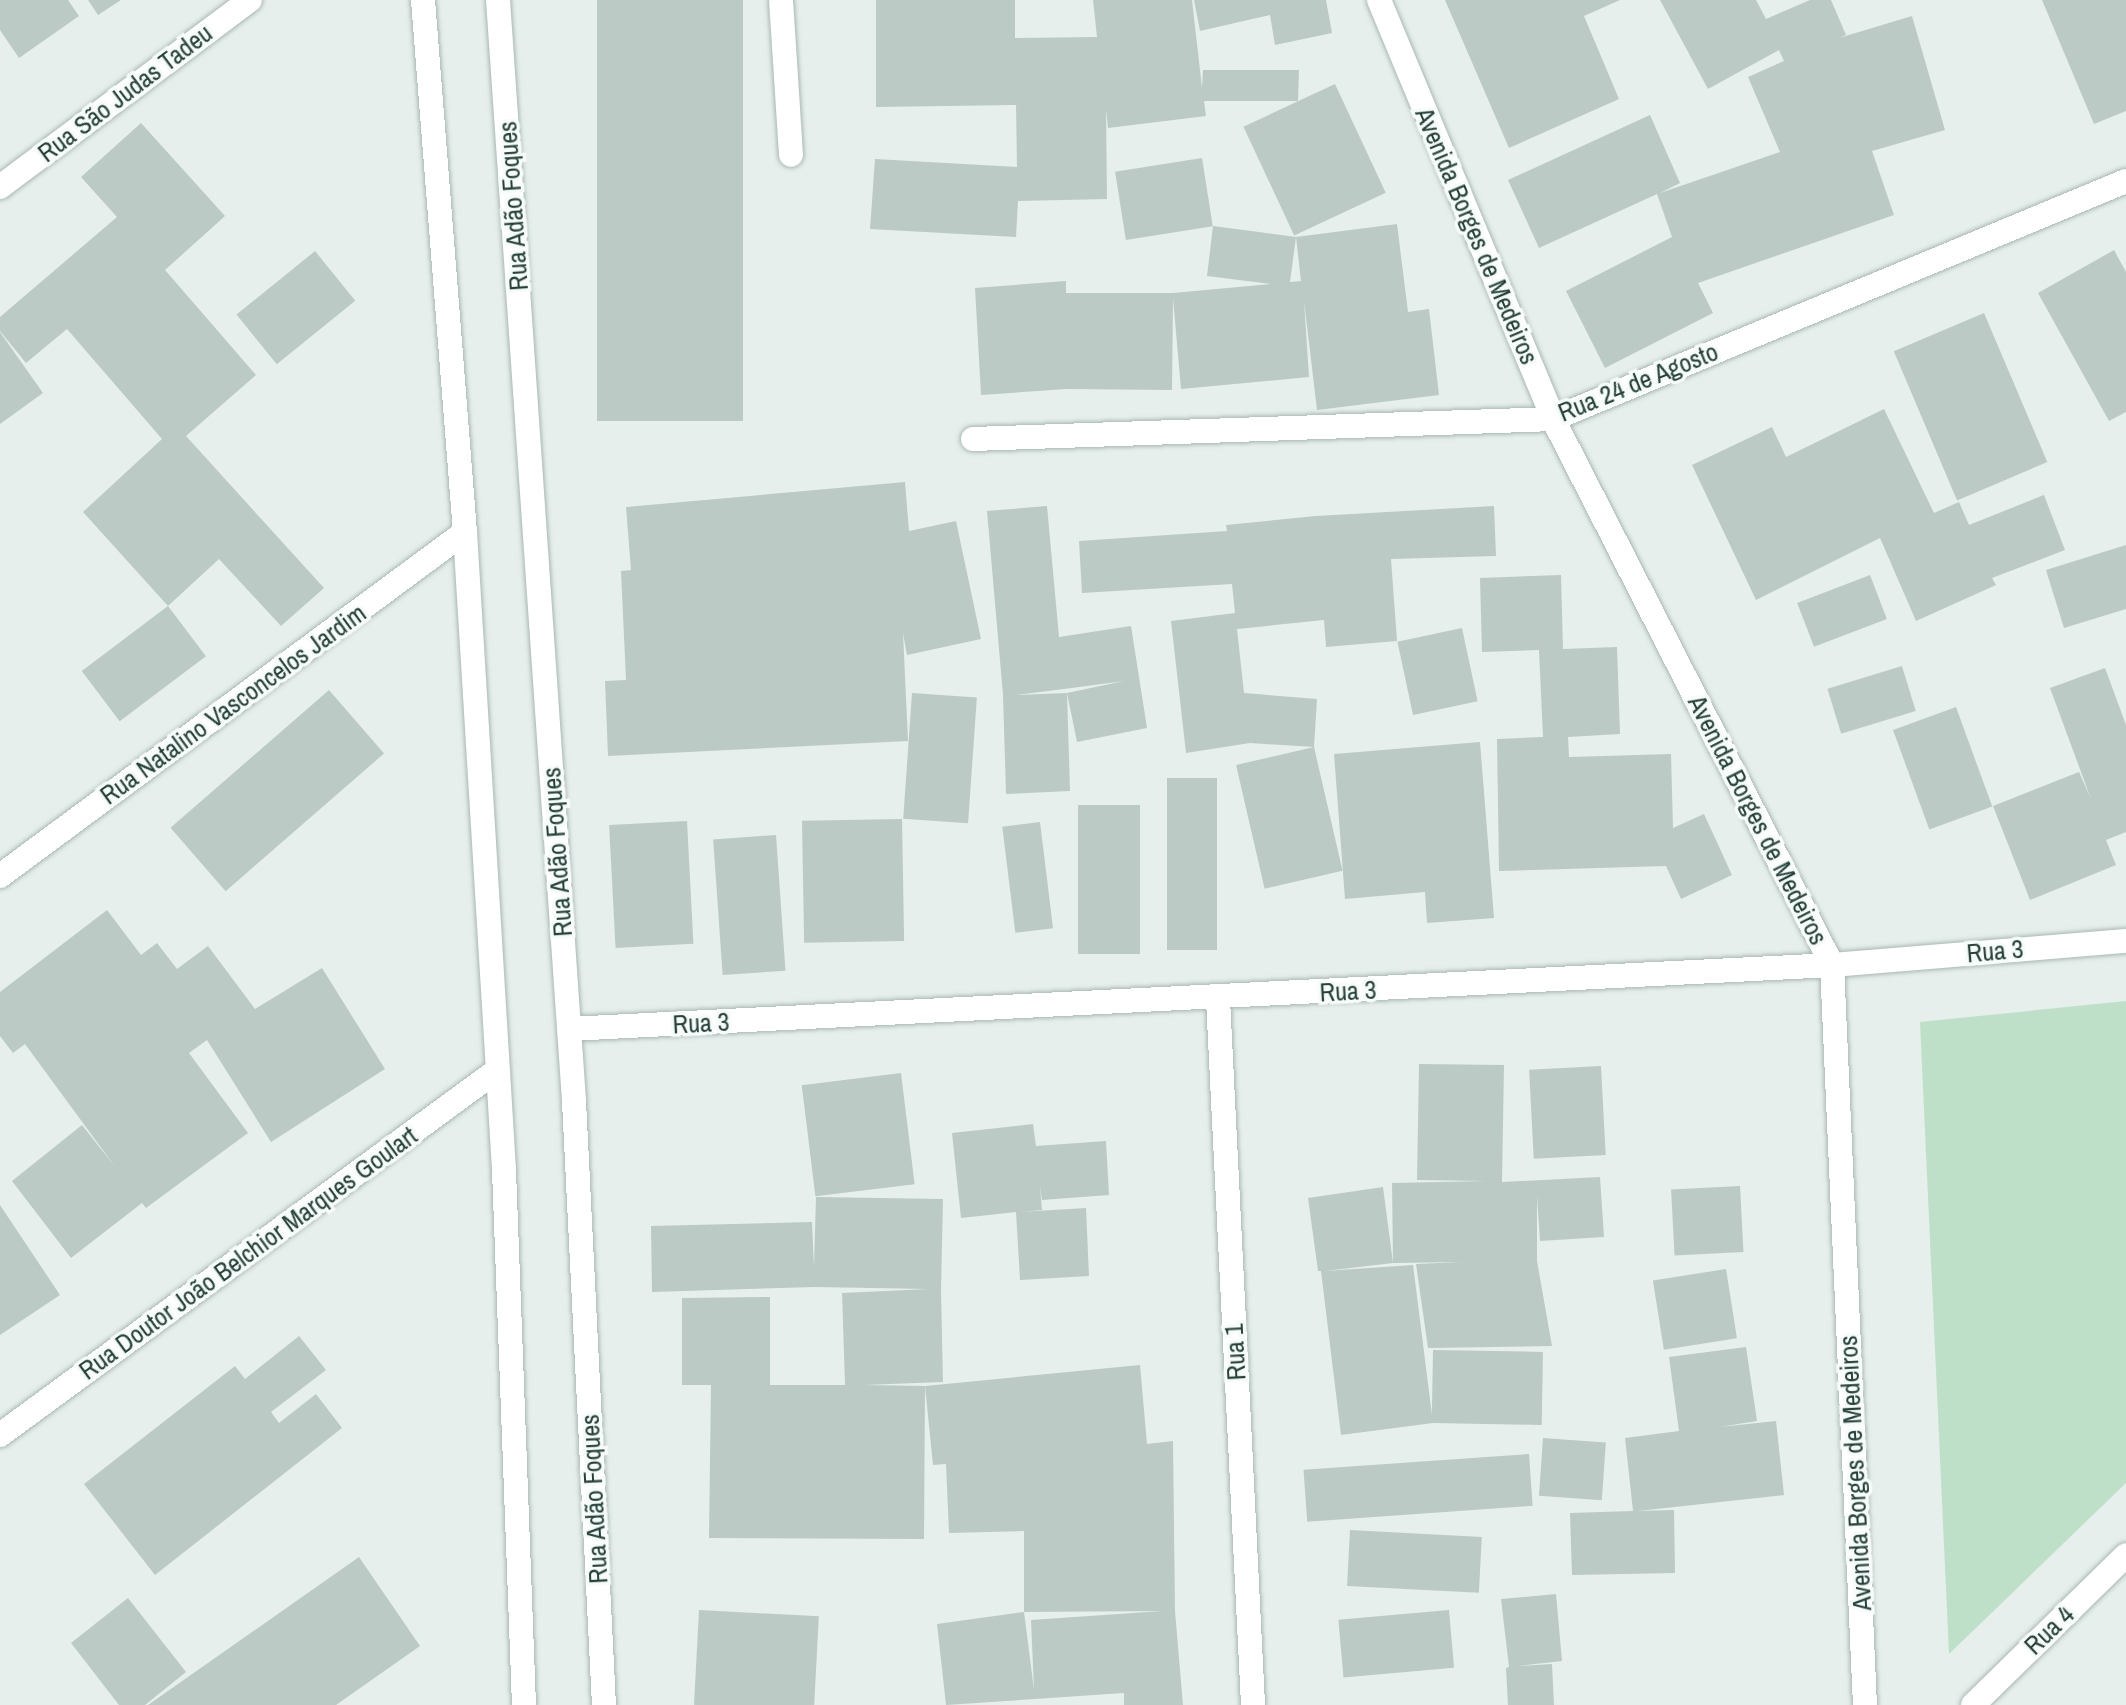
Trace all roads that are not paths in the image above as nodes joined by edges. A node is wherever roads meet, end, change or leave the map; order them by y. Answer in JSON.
{"nodes":[{"id":1,"x":250,"y":0,"type":"edge"},
{"id":2,"x":423,"y":0,"type":"edge"},
{"id":3,"x":498,"y":0,"type":"edge"},
{"id":4,"x":781,"y":0,"type":"edge"},
{"id":5,"x":1379,"y":0,"type":"edge"},
{"id":6,"x":791,"y":155,"type":"dead end"},
{"id":7,"x":2126,"y":181,"type":"edge"},
{"id":8,"x":0,"y":187,"type":"edge"},
{"id":9,"x":1553,"y":419,"type":"junction"},
{"id":10,"x":973,"y":439,"type":"dead end"},
{"id":11,"x":465,"y":532,"type":"junction"},
{"id":12,"x":0,"y":876,"type":"edge"},
{"id":13,"x":2126,"y":941,"type":"edge"},
{"id":14,"x":1832,"y":965,"type":"junction"},
{"id":15,"x":1218,"y":999,"type":"junction"},
{"id":16,"x":569,"y":1029,"type":"junction"},
{"id":17,"x":496,"y":1071,"type":"junction"},
{"id":18,"x":0,"y":1435,"type":"edge"},
{"id":19,"x":2126,"y":1555,"type":"edge"},
{"id":20,"x":524,"y":1705,"type":"edge"},
{"id":21,"x":604,"y":1705,"type":"edge"},
{"id":22,"x":1253,"y":1705,"type":"edge"},
{"id":23,"x":1865,"y":1705,"type":"edge"},
{"id":24,"x":1973,"y":1705,"type":"edge"}],
"edges":[{"from":1,"to":8,"type":"street","name":"Rua São Judas Tadeu"},
{"from":2,"to":11,"type":"street"},
{"from":3,"to":16,"type":"street","name":"Rua Adão Foques"},
{"from":4,"to":6,"type":"street"},
{"from":5,"to":9,"type":"street","name":"Avenida Borges de Medeiros"},
{"from":7,"to":9,"type":"street","name":"Rua 24 de Agosto"},
{"from":9,"to":10,"type":"street","name":"Rua 24 de Agosto"},
{"from":9,"to":14,"type":"street","name":"Avenida Borges de Medeiros"},
{"from":11,"to":12,"type":"street","name":"Rua Natalino Vasconcelos Jardim"},
{"from":11,"to":17,"type":"street"},
{"from":13,"to":14,"type":"street","name":"Rua 3"},
{"from":14,"to":15,"type":"street","name":"Rua 3"},
{"from":14,"to":23,"type":"street","name":"Avenida Borges de Medeiros"},
{"from":15,"to":16,"type":"street","name":"Rua 3"},
{"from":15,"to":22,"type":"street","name":"Rua 1"},
{"from":16,"to":21,"type":"street","name":"Rua Adão Foques"},
{"from":17,"to":18,"type":"street","name":"Rua Doutor João Belchior Marques Goulart"},
{"from":17,"to":20,"type":"street"},
{"from":19,"to":24,"type":"street","name":"Rua 4"}]}
